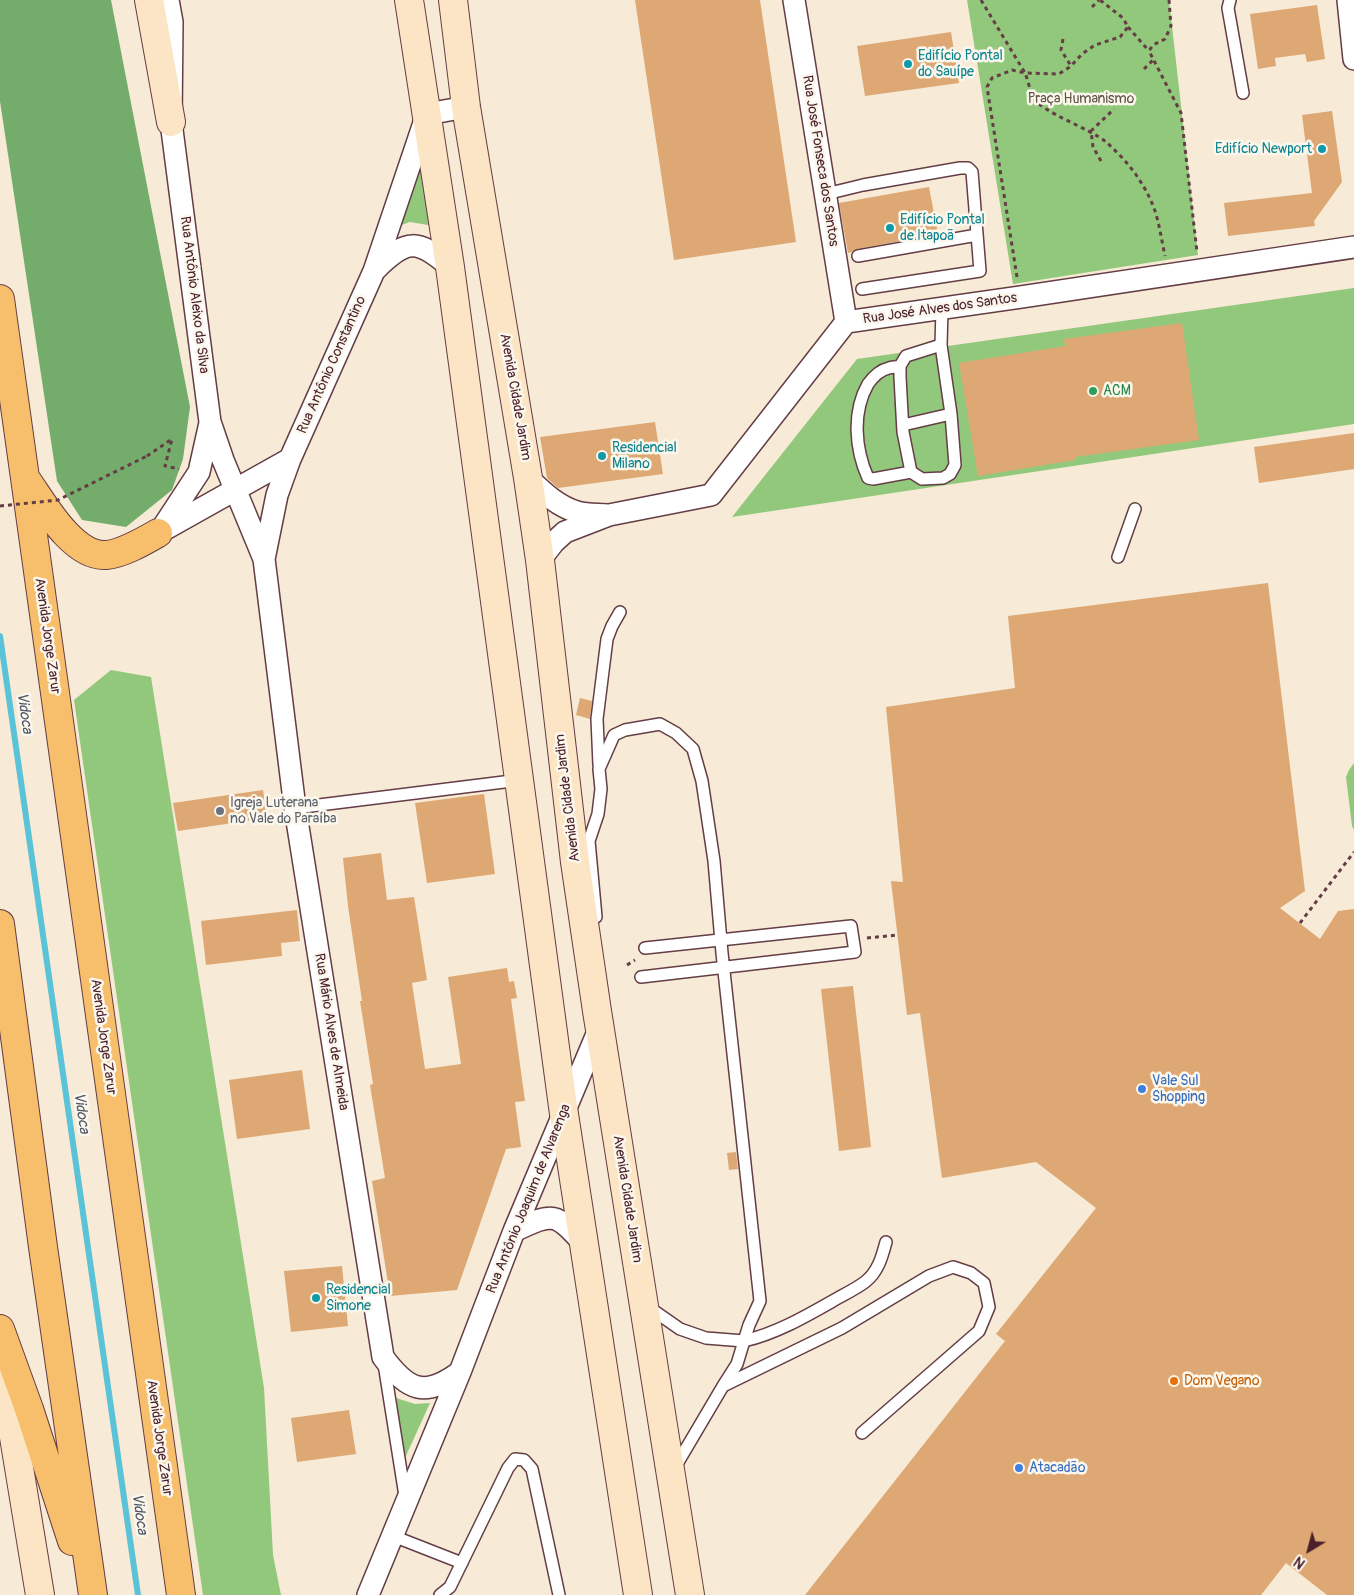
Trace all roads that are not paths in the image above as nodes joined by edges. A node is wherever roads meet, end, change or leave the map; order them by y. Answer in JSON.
{"nodes":[{"id":1,"x":149,"y":0,"type":"edge"},
{"id":2,"x":168,"y":0,"type":"edge"},
{"id":3,"x":182,"y":0,"type":"edge"},
{"id":4,"x":409,"y":0,"type":"edge"},
{"id":5,"x":453,"y":0,"type":"edge"},
{"id":6,"x":794,"y":0,"type":"edge"},
{"id":7,"x":1230,"y":0,"type":"edge"},
{"id":8,"x":1348,"y":0,"type":"edge"},
{"id":9,"x":172,"y":22,"type":"junction"},
{"id":10,"x":1354,"y":59,"type":"edge"},
{"id":11,"x":1243,"y":93,"type":"dead end"},
{"id":12,"x":466,"y":107,"type":"junction"},
{"id":13,"x":427,"y":114,"type":"junction"},
{"id":14,"x":171,"y":122,"type":"junction"},
{"id":15,"x":826,"y":194,"type":"junction"},
{"id":16,"x":977,"y":235,"type":"junction"},
{"id":17,"x":1354,"y":247,"type":"edge"},
{"id":18,"x":858,"y":256,"type":"dead end"},
{"id":19,"x":450,"y":267,"type":"junction"},
{"id":20,"x":374,"y":271,"type":"junction"},
{"id":21,"x":862,"y":289,"type":"dead end"},
{"id":22,"x":0,"y":299,"type":"edge"},
{"id":23,"x":942,"y":308,"type":"junction"},
{"id":24,"x":846,"y":322,"type":"junction"},
{"id":25,"x":941,"y":346,"type":"junction"},
{"id":26,"x":900,"y":366,"type":"junction"},
{"id":27,"x":951,"y":414,"type":"junction"},
{"id":28,"x":210,"y":422,"type":"junction"},
{"id":29,"x":903,"y":425,"type":"junction"},
{"id":30,"x":290,"y":460,"type":"junction"},
{"id":31,"x":910,"y":472,"type":"junction"},
{"id":32,"x":528,"y":478,"type":"junction"},
{"id":33,"x":26,"y":479,"type":"junction"},
{"id":34,"x":235,"y":489,"type":"junction"},
{"id":35,"x":1135,"y":509,"type":"dead end"},
{"id":36,"x":609,"y":515,"type":"junction"},
{"id":37,"x":158,"y":533,"type":"junction"},
{"id":38,"x":1118,"y":557,"type":"dead end"},
{"id":39,"x":264,"y":559,"type":"junction"},
{"id":40,"x":540,"y":560,"type":"junction"},
{"id":41,"x":620,"y":612,"type":"dead end"},
{"id":42,"x":599,"y":769,"type":"junction"},
{"id":43,"x":520,"y":780,"type":"junction"},
{"id":44,"x":295,"y":808,"type":"junction"},
{"id":45,"x":0,"y":924,"type":"edge"},
{"id":46,"x":597,"y":927,"type":"dead end"},
{"id":47,"x":720,"y":940,"type":"junction"},
{"id":48,"x":599,"y":946,"type":"dead end"},
{"id":49,"x":645,"y":948,"type":"dead end"},
{"id":50,"x":723,"y":967,"type":"junction"},
{"id":51,"x":641,"y":977,"type":"dead end"},
{"id":52,"x":598,"y":1019,"type":"junction"},
{"id":53,"x":0,"y":1033,"type":"edge"},
{"id":54,"x":564,"y":1114,"type":"junction"},
{"id":55,"x":514,"y":1231,"type":"junction"},
{"id":56,"x":886,"y":1242,"type":"dead end"},
{"id":57,"x":585,"y":1246,"type":"junction"},
{"id":58,"x":43,"y":1247,"type":"junction"},
{"id":59,"x":644,"y":1303,"type":"junction"},
{"id":60,"x":0,"y":1329,"type":"edge"},
{"id":61,"x":744,"y":1341,"type":"junction"},
{"id":62,"x":0,"y":1352,"type":"edge"},
{"id":63,"x":384,"y":1357,"type":"junction"},
{"id":64,"x":460,"y":1372,"type":"junction"},
{"id":65,"x":723,"y":1386,"type":"junction"},
{"id":66,"x":862,"y":1433,"type":"dead end"},
{"id":67,"x":672,"y":1474,"type":"junction"},
{"id":68,"x":406,"y":1504,"type":"junction"},
{"id":69,"x":393,"y":1536,"type":"junction"},
{"id":70,"x":462,"y":1562,"type":"junction"},
{"id":71,"x":181,"y":1591,"type":"edge"},
{"id":72,"x":40,"y":1595,"type":"edge"},
{"id":73,"x":87,"y":1595,"type":"edge"},
{"id":74,"x":93,"y":1595,"type":"edge"},
{"id":75,"x":368,"y":1595,"type":"edge"},
{"id":76,"x":440,"y":1595,"type":"edge"},
{"id":77,"x":559,"y":1595,"type":"edge"},
{"id":78,"x":638,"y":1595,"type":"edge"},
{"id":79,"x":690,"y":1595,"type":"edge"}],
"edges":[{"from":1,"to":14,"type":"main road"},
{"from":2,"to":9,"type":"street"},
{"from":3,"to":9,"type":"street"},
{"from":4,"to":13,"type":"main road"},
{"from":5,"to":12,"type":"main road","name":"Avenida Cidade Jardim"},
{"from":6,"to":15,"type":"street","name":"Rua José Fonseca dos Santos"},
{"from":7,"to":11,"type":"lane"},
{"from":8,"to":10,"type":"street"},
{"from":9,"to":14,"type":"street","name":"Rua Antônio Aleixo da Silva"},
{"from":12,"to":13,"type":"street"},
{"from":12,"to":32,"type":"main road","name":"Avenida Cidade Jardim"},
{"from":13,"to":19,"type":"main road"},
{"from":13,"to":20,"type":"street","name":"Rua Antônio Constantino"},
{"from":14,"to":28,"type":"street","name":"Rua Antônio Aleixo da Silva"},
{"from":15,"to":16,"type":"lane"},
{"from":15,"to":24,"type":"street","name":"Rua José Fonseca dos Santos"},
{"from":16,"to":18,"type":"lane"},
{"from":16,"to":21,"type":"lane"},
{"from":17,"to":23,"type":"street","name":"Rua José Alves dos Santos"},
{"from":19,"to":20,"type":"street","name":"Rua Antônio Constantino"},
{"from":19,"to":43,"type":"main road"},
{"from":20,"to":30,"type":"street","name":"Rua Antônio Constantino"},
{"from":22,"to":33,"type":"highway","name":"Avenida Jorge Zarur"},
{"from":23,"to":24,"type":"street","name":"Rua José Alves dos Santos"},
{"from":23,"to":25,"type":"lane"},
{"from":24,"to":36,"type":"street","name":"Rua José Alves dos Santos"},
{"from":25,"to":26,"type":"lane"},
{"from":25,"to":27,"type":"lane"},
{"from":26,"to":29,"type":"lane"},
{"from":26,"to":31,"type":"lane"},
{"from":27,"to":29,"type":"lane"},
{"from":27,"to":31,"type":"lane"},
{"from":28,"to":34,"type":"street","name":"Rua Antônio Aleixo da Silva"},
{"from":28,"to":37,"type":"street"},
{"from":29,"to":31,"type":"lane"},
{"from":30,"to":34,"type":"street"},
{"from":30,"to":39,"type":"street","name":"Rua Antônio Constantino"},
{"from":32,"to":36,"type":"street"},
{"from":32,"to":40,"type":"main road","name":"Avenida Cidade Jardim"},
{"from":33,"to":37,"type":"highway"},
{"from":33,"to":71,"type":"highway","name":"Avenida Jorge Zarur"},
{"from":34,"to":37,"type":"street"},
{"from":34,"to":39,"type":"street","name":"Rua Antônio Aleixo da Silva"},
{"from":35,"to":38,"type":"lane"},
{"from":36,"to":40,"type":"street"},
{"from":39,"to":44,"type":"street","name":"Rua Mário Alves de Almeida"},
{"from":40,"to":52,"type":"main road","name":"Avenida Cidade Jardim"},
{"from":41,"to":42,"type":"lane"},
{"from":42,"to":46,"type":"lane"},
{"from":42,"to":47,"type":"lane"},
{"from":43,"to":44,"type":"lane"},
{"from":43,"to":54,"type":"main road"},
{"from":44,"to":63,"type":"street","name":"Rua Mário Alves de Almeida"},
{"from":45,"to":58,"type":"highway"},
{"from":47,"to":49,"type":"lane"},
{"from":47,"to":50,"type":"lane"},
{"from":47,"to":50,"type":"lane"},
{"from":48,"to":52,"type":"lane"},
{"from":50,"to":51,"type":"lane"},
{"from":50,"to":61,"type":"lane"},
{"from":52,"to":54,"type":"street","name":"Rua Antônio Joaquim de Alvarenga"},
{"from":52,"to":59,"type":"main road","name":"Avenida Cidade Jardim"},
{"from":53,"to":58,"type":"highway"},
{"from":54,"to":55,"type":"street","name":"Rua Antônio Joaquim de Alvarenga"},
{"from":54,"to":57,"type":"main road"},
{"from":55,"to":57,"type":"street"},
{"from":55,"to":64,"type":"street","name":"Rua Antônio Joaquim de Alvarenga"},
{"from":56,"to":61,"type":"lane"},
{"from":57,"to":78,"type":"main road"},
{"from":58,"to":74,"type":"highway"},
{"from":59,"to":61,"type":"lane"},
{"from":59,"to":67,"type":"main road","name":"Avenida Cidade Jardim"},
{"from":60,"to":73,"type":"highway"},
{"from":61,"to":65,"type":"lane"},
{"from":62,"to":72,"type":"main road"},
{"from":63,"to":64,"type":"street"},
{"from":63,"to":68,"type":"lane","name":"Rua Mário Alves de Almeida"},
{"from":64,"to":68,"type":"street","name":"Rua Antônio Joaquim de Alvarenga"},
{"from":65,"to":66,"type":"lane"},
{"from":65,"to":67,"type":"lane"},
{"from":67,"to":79,"type":"main road","name":"Avenida Cidade Jardim"},
{"from":68,"to":69,"type":"street","name":"Rua Antônio Joaquim de Alvarenga"},
{"from":69,"to":70,"type":"lane"},
{"from":69,"to":75,"type":"street","name":"Rua Antônio Joaquim de Alvarenga"},
{"from":70,"to":76,"type":"lane"},
{"from":70,"to":77,"type":"lane"}]}
